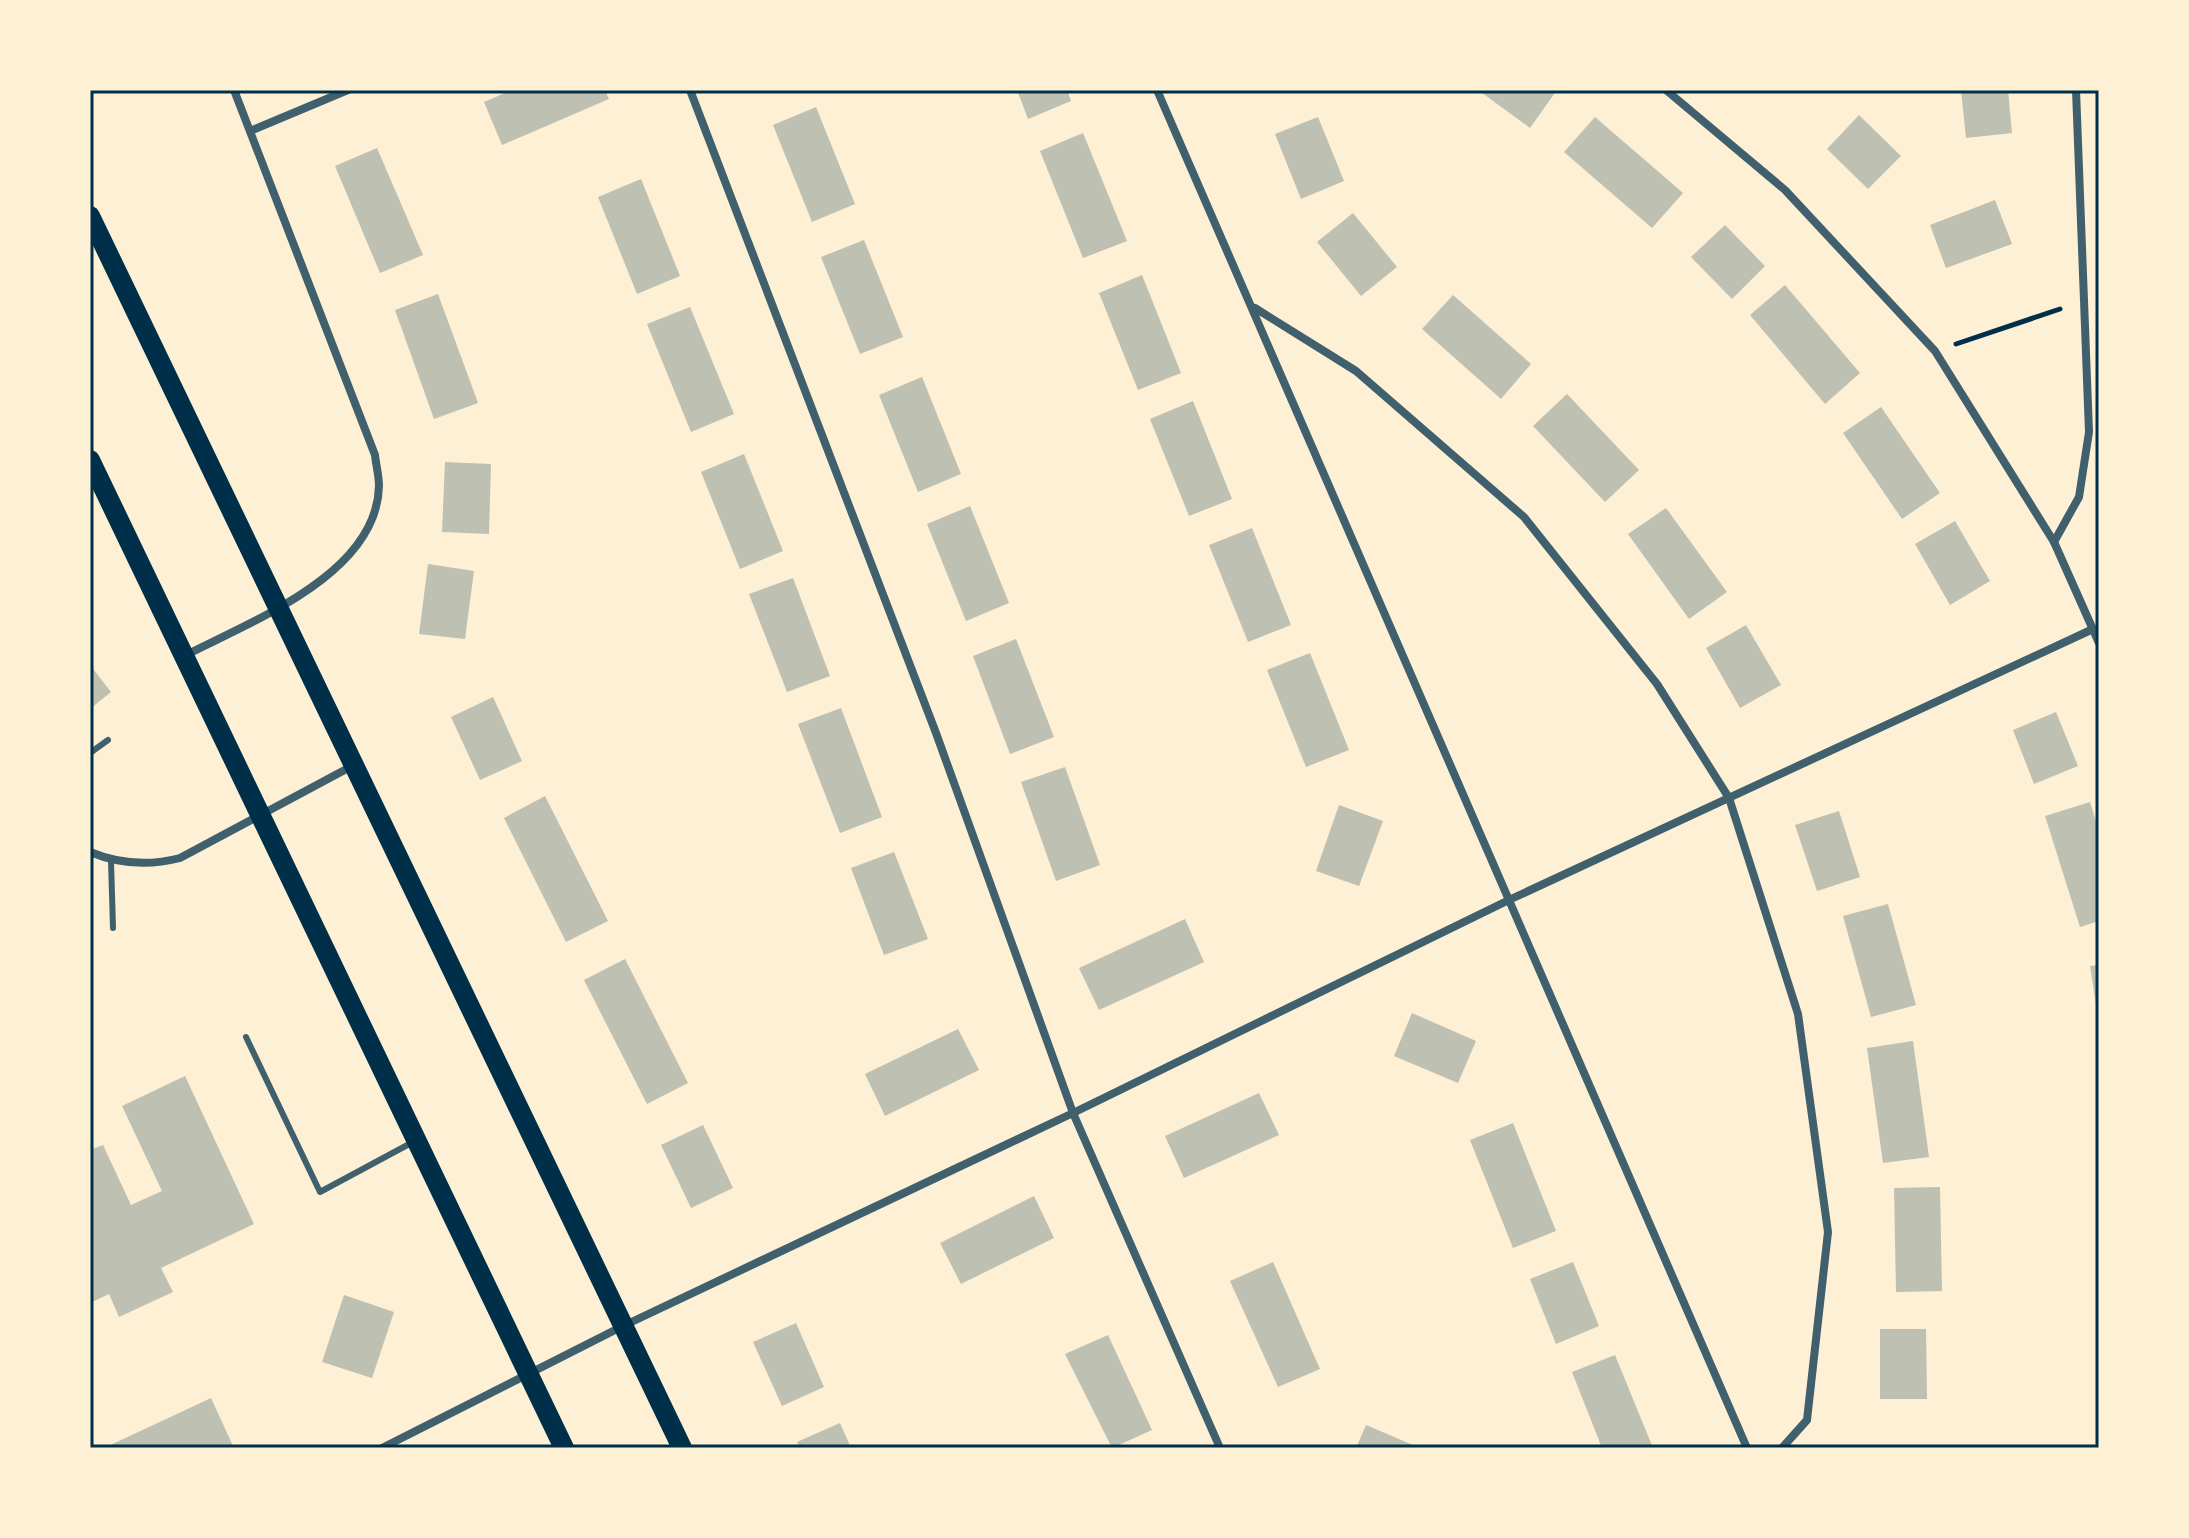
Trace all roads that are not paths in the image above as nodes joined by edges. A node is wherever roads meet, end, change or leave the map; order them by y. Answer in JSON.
{"nodes":[{"id":1,"x":234,"y":90,"type":"edge"},
{"id":2,"x":348,"y":90,"type":"edge"},
{"id":3,"x":690,"y":90,"type":"edge"},
{"id":4,"x":1157,"y":90,"type":"edge"},
{"id":5,"x":1666,"y":90,"type":"edge"},
{"id":6,"x":2076,"y":90,"type":"edge"},
{"id":7,"x":250,"y":131,"type":"junction"},
{"id":8,"x":90,"y":216,"type":"edge"},
{"id":9,"x":1254,"y":307,"type":"junction"},
{"id":10,"x":90,"y":460,"type":"edge"},
{"id":11,"x":2054,"y":542,"type":"junction"},
{"id":12,"x":277,"y":608,"type":"junction"},
{"id":13,"x":2093,"y":629,"type":"junction"},
{"id":14,"x":2099,"y":643,"type":"edge"},
{"id":15,"x":183,"y":656,"type":"junction"},
{"id":16,"x":108,"y":740,"type":"dead end"},
{"id":17,"x":90,"y":753,"type":"edge"},
{"id":18,"x":355,"y":764,"type":"junction"},
{"id":19,"x":1729,"y":798,"type":"junction"},
{"id":20,"x":259,"y":815,"type":"junction"},
{"id":21,"x":90,"y":852,"type":"edge"},
{"id":22,"x":111,"y":861,"type":"junction"},
{"id":23,"x":1511,"y":899,"type":"junction"},
{"id":24,"x":113,"y":928,"type":"dead end"},
{"id":25,"x":246,"y":1037,"type":"dead end"},
{"id":26,"x":1073,"y":1113,"type":"junction"},
{"id":27,"x":416,"y":1140,"type":"junction"},
{"id":28,"x":623,"y":1326,"type":"junction"},
{"id":29,"x":527,"y":1373,"type":"junction"},
{"id":30,"x":382,"y":1448,"type":"edge"},
{"id":31,"x":564,"y":1448,"type":"edge"},
{"id":32,"x":682,"y":1448,"type":"edge"},
{"id":33,"x":1220,"y":1448,"type":"edge"},
{"id":34,"x":1747,"y":1448,"type":"edge"},
{"id":35,"x":1782,"y":1448,"type":"edge"}],
"edges":[{"from":1,"to":7,"type":"street"},
{"from":2,"to":7,"type":"street"},
{"from":3,"to":26,"type":"street"},
{"from":4,"to":9,"type":"street"},
{"from":5,"to":11,"type":"street"},
{"from":6,"to":11,"type":"street"},
{"from":7,"to":12,"type":"street"},
{"from":8,"to":12,"type":"main road"},
{"from":9,"to":19,"type":"street"},
{"from":9,"to":23,"type":"street"},
{"from":10,"to":15,"type":"main road"},
{"from":11,"to":13,"type":"street"},
{"from":12,"to":15,"type":"street"},
{"from":12,"to":18,"type":"main road"},
{"from":13,"to":14,"type":"street"},
{"from":13,"to":19,"type":"street"},
{"from":15,"to":20,"type":"main road"},
{"from":16,"to":17,"type":"lane"},
{"from":18,"to":20,"type":"street"},
{"from":18,"to":28,"type":"main road"},
{"from":19,"to":23,"type":"street"},
{"from":19,"to":35,"type":"street"},
{"from":20,"to":22,"type":"street"},
{"from":20,"to":27,"type":"main road"},
{"from":21,"to":22,"type":"street"},
{"from":22,"to":24,"type":"lane"},
{"from":23,"to":26,"type":"street"},
{"from":23,"to":34,"type":"street"},
{"from":25,"to":27,"type":"lane"},
{"from":26,"to":28,"type":"street"},
{"from":26,"to":33,"type":"street"},
{"from":27,"to":29,"type":"main road"},
{"from":28,"to":29,"type":"street"},
{"from":28,"to":32,"type":"main road"},
{"from":29,"to":30,"type":"street"},
{"from":29,"to":31,"type":"main road"}]}
